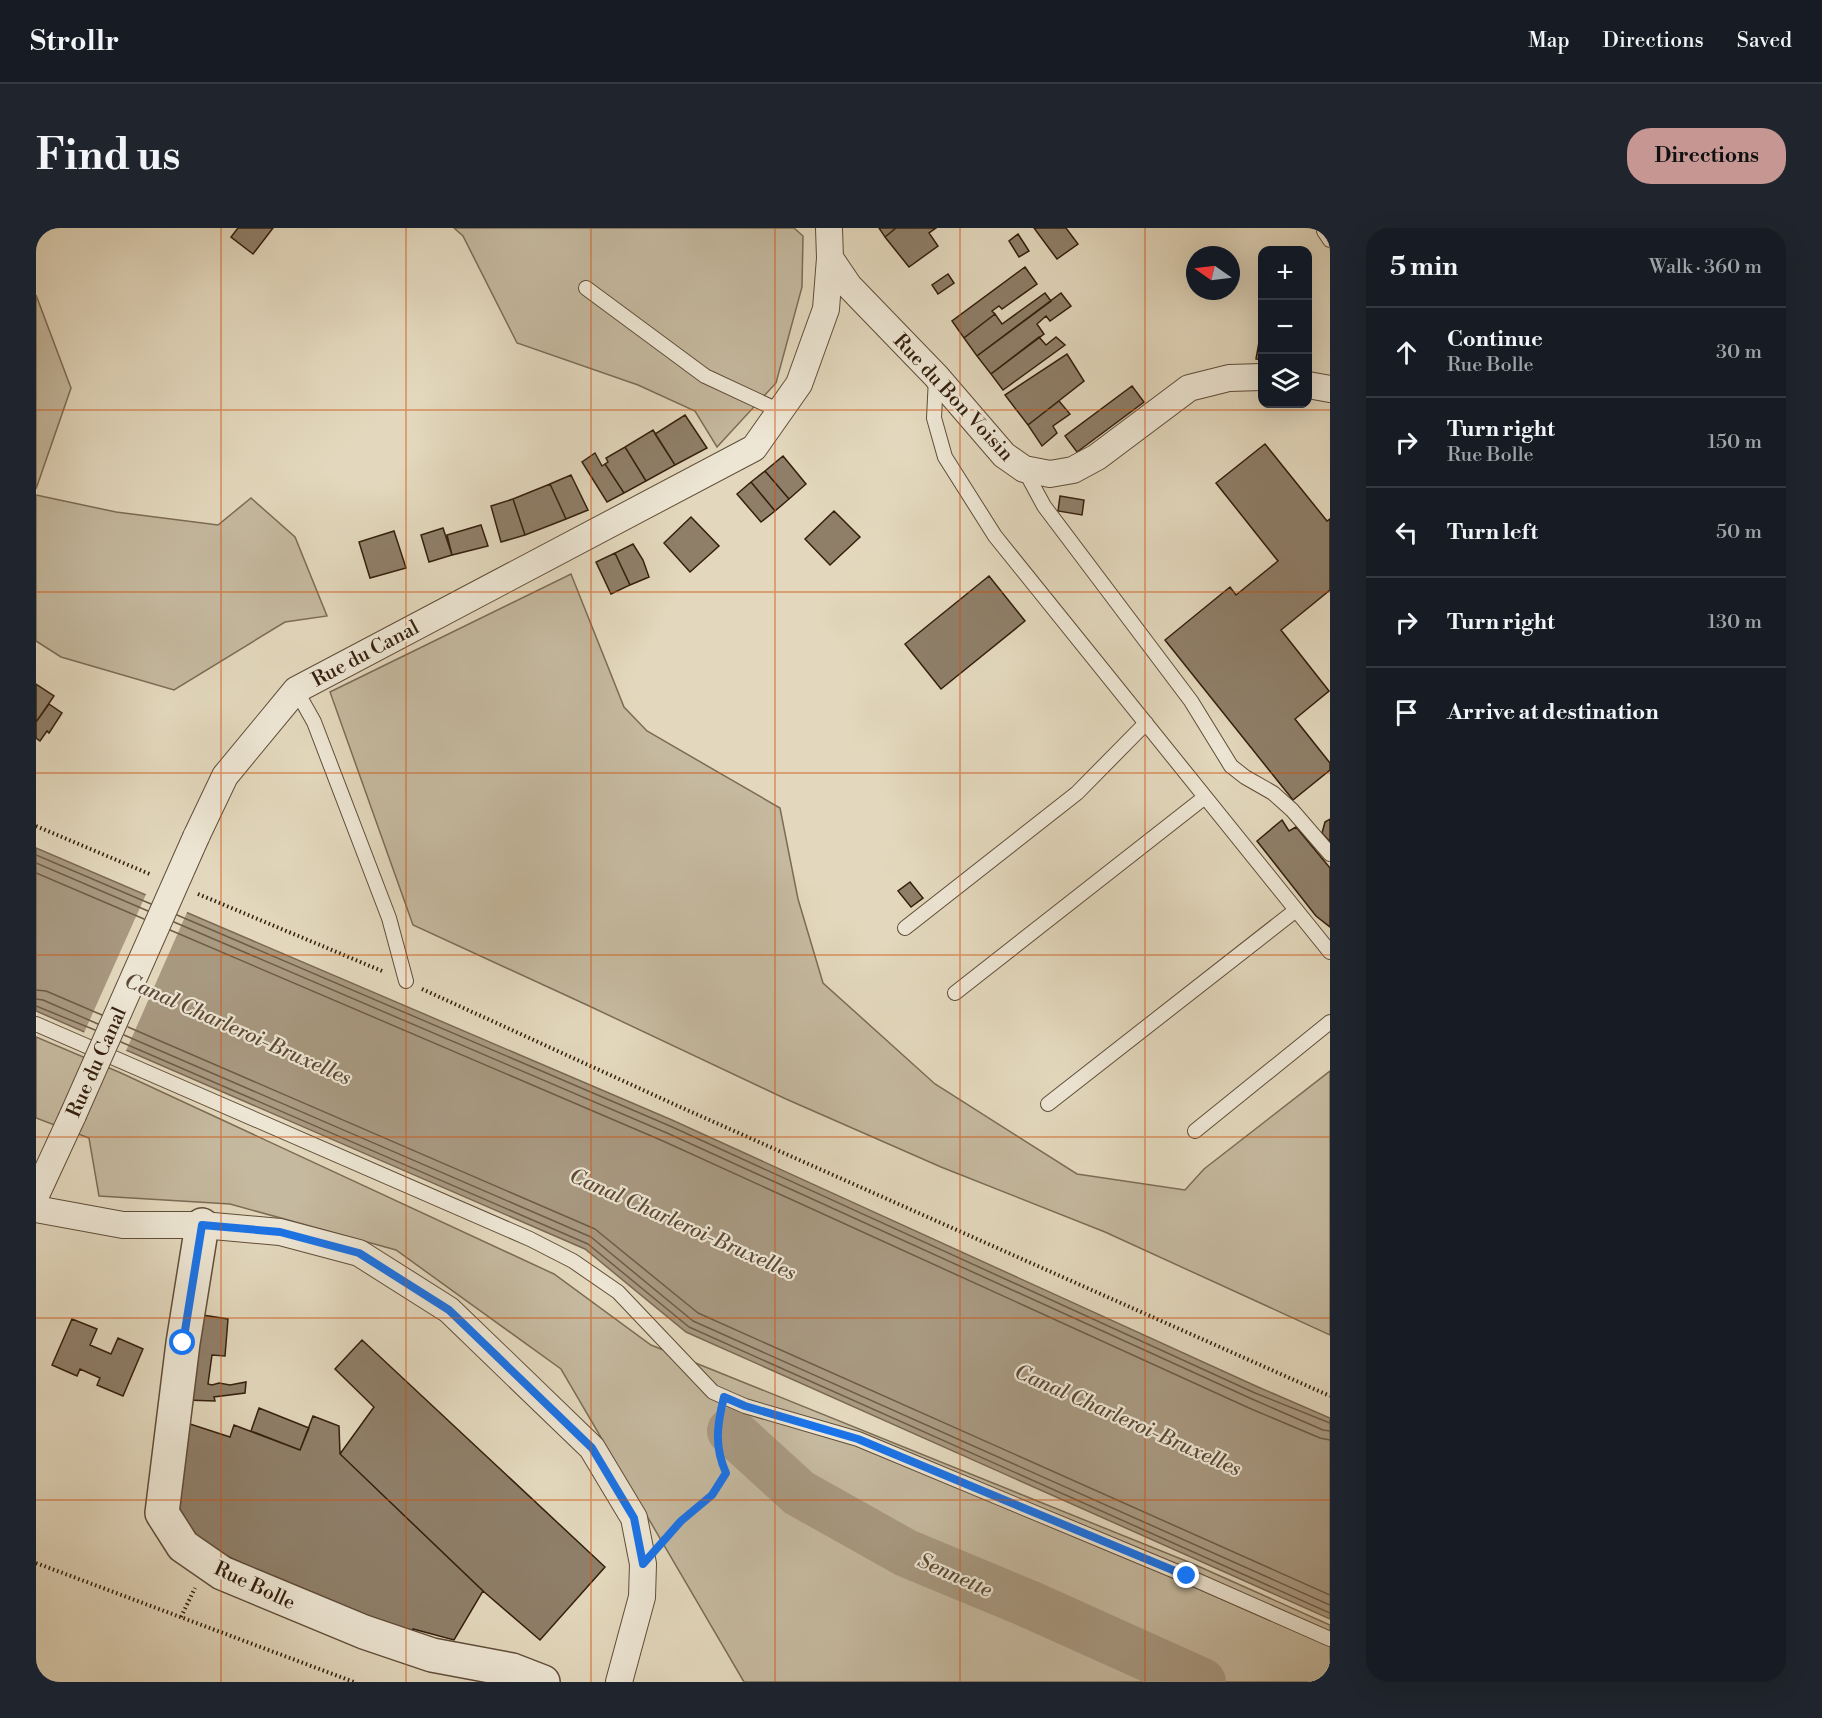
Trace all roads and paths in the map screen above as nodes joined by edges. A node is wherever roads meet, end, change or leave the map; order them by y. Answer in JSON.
{"nodes":[{"id":1,"x":829,"y":228,"type":"edge"},
{"id":2,"x":830,"y":258,"type":"junction"},
{"id":3,"x":586,"y":288,"type":"dead end"},
{"id":4,"x":936,"y":375,"type":"junction"},
{"id":5,"x":1258,"y":377,"type":"edge"},
{"id":6,"x":1312,"y":386,"type":"edge"},
{"id":7,"x":1330,"y":389,"type":"edge"},
{"id":8,"x":780,"y":411,"type":"junction"},
{"id":9,"x":1024,"y":469,"type":"junction"},
{"id":10,"x":296,"y":690,"type":"junction"},
{"id":11,"x":1146,"y":723,"type":"junction"},
{"id":12,"x":1205,"y":797,"type":"junction"},
{"id":13,"x":36,"y":826,"type":"edge"},
{"id":14,"x":1330,"y":854,"type":"edge"},
{"id":15,"x":156,"y":877,"type":"dead end"},
{"id":16,"x":188,"y":890,"type":"dead end"},
{"id":17,"x":1296,"y":910,"type":"junction"},
{"id":18,"x":905,"y":928,"type":"dead end"},
{"id":19,"x":1330,"y":952,"type":"edge"},
{"id":20,"x":406,"y":981,"type":"junction"},
{"id":21,"x":956,"y":993,"type":"dead end"},
{"id":22,"x":1330,"y":1022,"type":"edge"},
{"id":23,"x":36,"y":1024,"type":"edge"},
{"id":24,"x":1048,"y":1104,"type":"dead end"},
{"id":25,"x":1195,"y":1131,"type":"dead end"},
{"id":26,"x":36,"y":1195,"type":"edge"},
{"id":27,"x":36,"y":1209,"type":"edge"},
{"id":28,"x":202,"y":1225,"type":"junction"},
{"id":29,"x":1330,"y":1396,"type":"edge"},
{"id":30,"x":724,"y":1397,"type":"junction"},
{"id":31,"x":36,"y":1563,"type":"edge"},
{"id":32,"x":643,"y":1564,"type":"junction"},
{"id":33,"x":1330,"y":1639,"type":"edge"},
{"id":34,"x":354,"y":1682,"type":"edge"},
{"id":35,"x":543,"y":1682,"type":"edge"},
{"id":36,"x":619,"y":1682,"type":"edge"}],
"edges":[{"from":1,"to":2,"type":"street","name":"Rue du Canal"},
{"from":2,"to":4,"type":"street","name":"Rue du Bon Voisin"},
{"from":2,"to":8,"type":"street","name":"Rue du Canal"},
{"from":3,"to":8,"type":"lane"},
{"from":4,"to":9,"type":"street","name":"Rue du Bon Voisin"},
{"from":4,"to":11,"type":"lane"},
{"from":5,"to":9,"type":"street","name":"Rue du Bon Voisin"},
{"from":6,"to":7,"type":"street"},
{"from":8,"to":10,"type":"street","name":"Rue du Canal"},
{"from":9,"to":14,"type":"lane"},
{"from":10,"to":20,"type":"lane"},
{"from":10,"to":26,"type":"street","name":"Rue du Canal","bridge":true},
{"from":11,"to":12,"type":"lane"},
{"from":11,"to":18,"type":"lane"},
{"from":12,"to":17,"type":"lane"},
{"from":12,"to":21,"type":"lane"},
{"from":13,"to":15,"type":"path"},
{"from":16,"to":20,"type":"path"},
{"from":17,"to":19,"type":"lane"},
{"from":17,"to":24,"type":"lane"},
{"from":20,"to":29,"type":"path"},
{"from":22,"to":25,"type":"lane"},
{"from":23,"to":30,"type":"lane"},
{"from":27,"to":28,"type":"street"},
{"from":28,"to":32,"type":"street"},
{"from":28,"to":35,"type":"street","name":"Rue Bolle"},
{"from":30,"to":32,"type":"path"},
{"from":30,"to":33,"type":"lane"},
{"from":31,"to":34,"type":"path"},
{"from":32,"to":36,"type":"street"}]}
